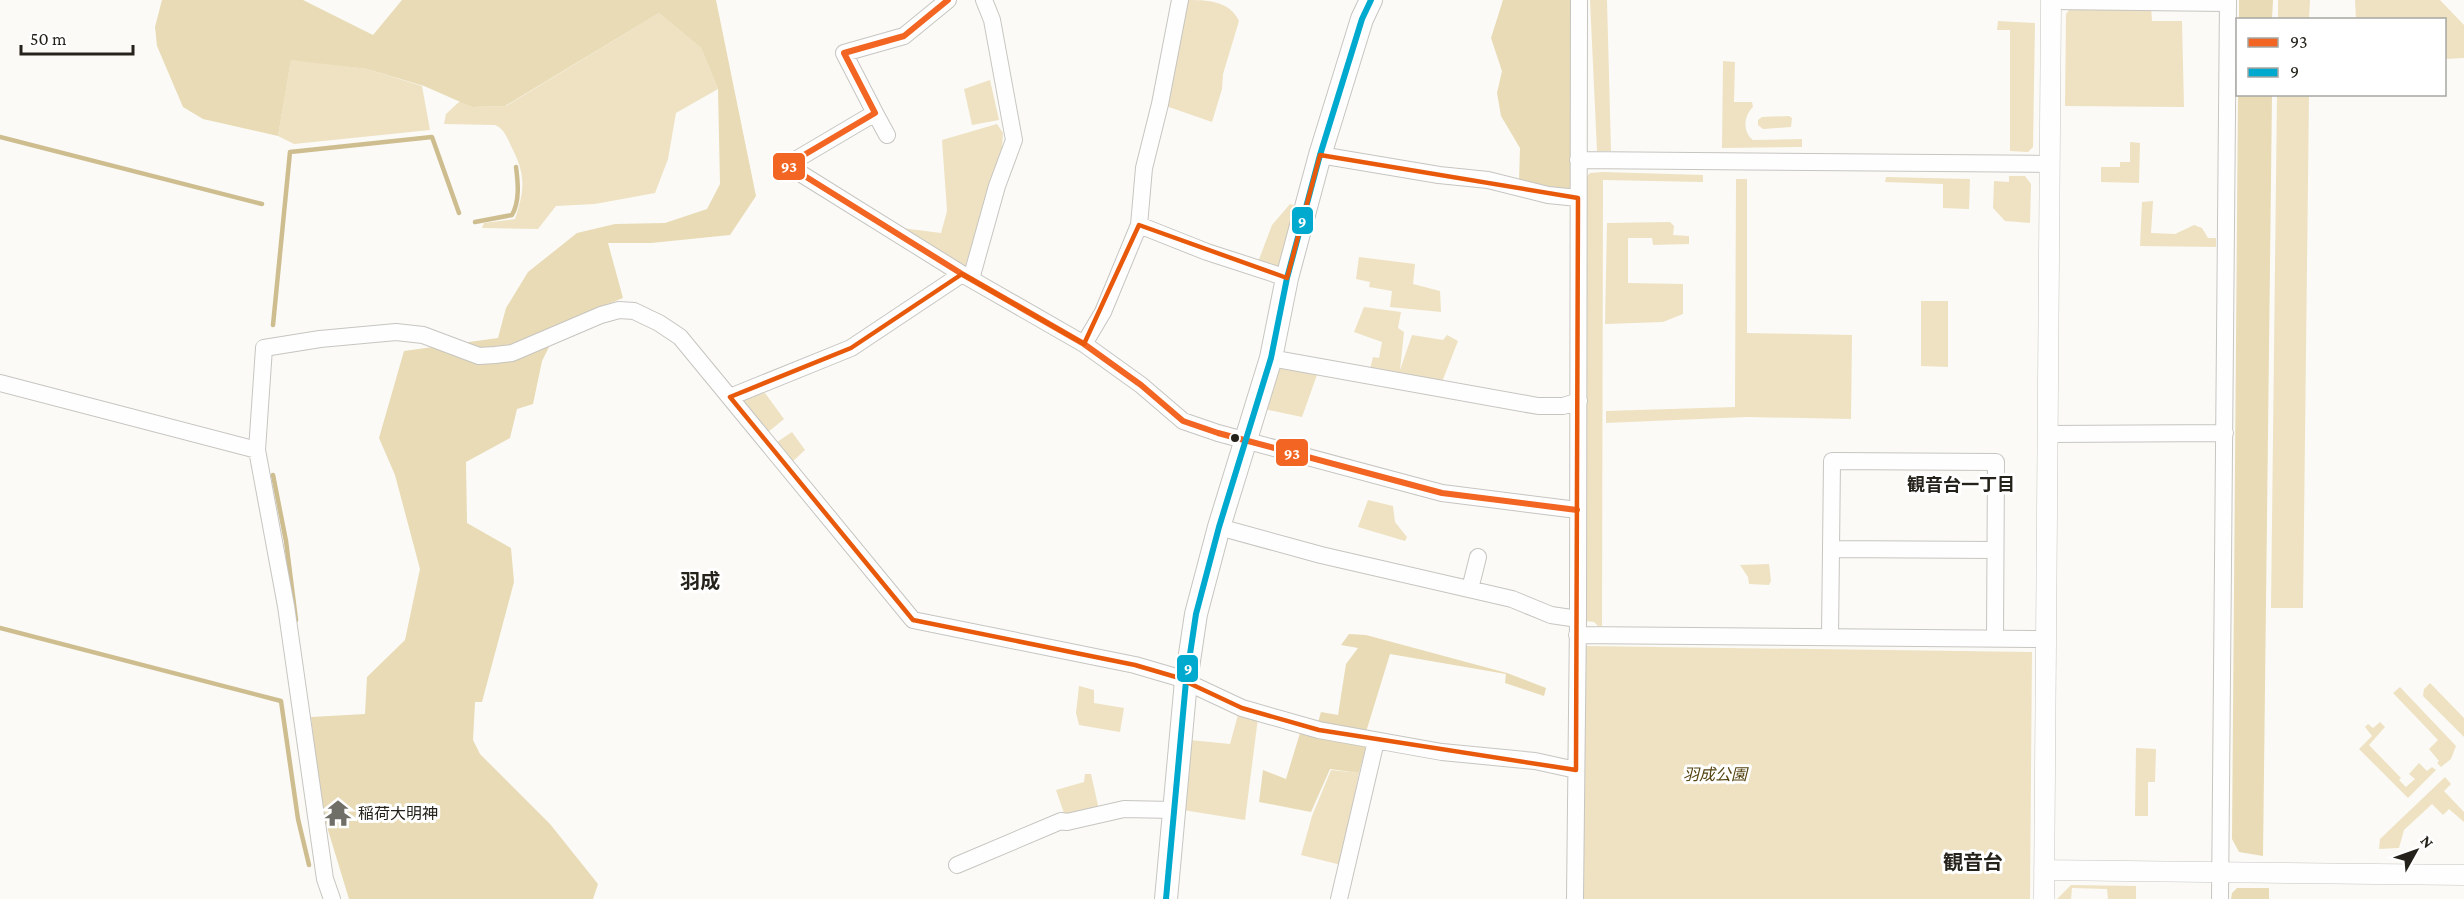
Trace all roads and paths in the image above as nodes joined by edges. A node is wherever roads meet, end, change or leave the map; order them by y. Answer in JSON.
{"nodes":[{"id":1,"x":948,"y":0,"type":"edge"},
{"id":2,"x":984,"y":0,"type":"edge"},
{"id":3,"x":1180,"y":0,"type":"edge"},
{"id":4,"x":1371,"y":0,"type":"edge"},
{"id":5,"x":1579,"y":0,"type":"edge"},
{"id":6,"x":2051,"y":0,"type":"edge"},
{"id":7,"x":2228,"y":1,"type":"edge"},
{"id":8,"x":875,"y":113,"type":"junction"},
{"id":9,"x":886,"y":135,"type":"dead end"},
{"id":10,"x":1320,"y":155,"type":"junction"},
{"id":11,"x":1578,"y":160,"type":"junction"},
{"id":12,"x":2049,"y":164,"type":"junction"},
{"id":13,"x":1578,"y":198,"type":"junction"},
{"id":14,"x":1138,"y":225,"type":"junction"},
{"id":15,"x":966,"y":277,"type":"junction"},
{"id":16,"x":1287,"y":278,"type":"junction"},
{"id":17,"x":1084,"y":344,"type":"junction"},
{"id":18,"x":1271,"y":358,"type":"junction"},
{"id":19,"x":0,"y":383,"type":"edge"},
{"id":20,"x":730,"y":397,"type":"junction"},
{"id":21,"x":1579,"y":401,"type":"junction"},
{"id":22,"x":2048,"y":434,"type":"junction"},
{"id":23,"x":2225,"y":434,"type":"junction"},
{"id":24,"x":1246,"y":440,"type":"junction"},
{"id":25,"x":257,"y":450,"type":"junction"},
{"id":26,"x":1577,"y":510,"type":"junction"},
{"id":27,"x":1219,"y":527,"type":"junction"},
{"id":28,"x":1831,"y":549,"type":"junction"},
{"id":29,"x":1995,"y":550,"type":"junction"},
{"id":30,"x":1478,"y":557,"type":"dead end"},
{"id":31,"x":1470,"y":589,"type":"junction"},
{"id":32,"x":1578,"y":627,"type":"junction"},
{"id":33,"x":1830,"y":637,"type":"junction"},
{"id":34,"x":1995,"y":638,"type":"junction"},
{"id":35,"x":2046,"y":639,"type":"junction"},
{"id":36,"x":1186,"y":681,"type":"junction"},
{"id":37,"x":1376,"y":741,"type":"junction"},
{"id":38,"x":1576,"y":770,"type":"junction"},
{"id":39,"x":1173,"y":810,"type":"junction"},
{"id":40,"x":957,"y":865,"type":"dead end"},
{"id":41,"x":2044,"y":870,"type":"junction"},
{"id":42,"x":2221,"y":872,"type":"junction"},
{"id":43,"x":2464,"y":875,"type":"edge"},
{"id":44,"x":332,"y":899,"type":"edge"},
{"id":45,"x":1166,"y":899,"type":"edge"},
{"id":46,"x":1339,"y":899,"type":"edge"},
{"id":47,"x":1575,"y":899,"type":"edge"},
{"id":48,"x":2044,"y":899,"type":"edge"},
{"id":49,"x":2220,"y":899,"type":"edge"}],
"edges":[{"from":1,"to":8,"type":"street"},
{"from":2,"to":15,"type":"street"},
{"from":3,"to":14,"type":"street"},
{"from":4,"to":10,"type":"main road"},
{"from":5,"to":11,"type":"street"},
{"from":6,"to":7,"type":"street"},
{"from":6,"to":12,"type":"street"},
{"from":7,"to":23,"type":"street"},
{"from":8,"to":9,"type":"street"},
{"from":8,"to":15,"type":"street"},
{"from":10,"to":13,"type":"street"},
{"from":10,"to":16,"type":"main road"},
{"from":11,"to":12,"type":"street"},
{"from":11,"to":13,"type":"street"},
{"from":12,"to":22,"type":"street"},
{"from":13,"to":21,"type":"street"},
{"from":14,"to":16,"type":"street"},
{"from":14,"to":17,"type":"street"},
{"from":15,"to":17,"type":"street"},
{"from":15,"to":20,"type":"street"},
{"from":16,"to":18,"type":"main road"},
{"from":17,"to":24,"type":"street"},
{"from":18,"to":21,"type":"street"},
{"from":18,"to":24,"type":"main road"},
{"from":19,"to":25,"type":"street"},
{"from":20,"to":25,"type":"street"},
{"from":20,"to":36,"type":"street"},
{"from":21,"to":26,"type":"street"},
{"from":22,"to":23,"type":"street"},
{"from":22,"to":35,"type":"street"},
{"from":23,"to":42,"type":"street"},
{"from":24,"to":26,"type":"street"},
{"from":24,"to":27,"type":"main road"},
{"from":25,"to":44,"type":"street"},
{"from":26,"to":32,"type":"street"},
{"from":27,"to":31,"type":"street"},
{"from":27,"to":36,"type":"main road"},
{"from":28,"to":29,"type":"street"},
{"from":28,"to":29,"type":"street"},
{"from":28,"to":33,"type":"street"},
{"from":29,"to":34,"type":"street"},
{"from":30,"to":31,"type":"street"},
{"from":31,"to":32,"type":"street"},
{"from":32,"to":33,"type":"street"},
{"from":32,"to":38,"type":"street"},
{"from":33,"to":34,"type":"street"},
{"from":34,"to":35,"type":"street"},
{"from":35,"to":41,"type":"street"},
{"from":36,"to":37,"type":"street"},
{"from":36,"to":39,"type":"main road"},
{"from":37,"to":38,"type":"street"},
{"from":37,"to":46,"type":"street"},
{"from":38,"to":47,"type":"street"},
{"from":39,"to":40,"type":"street"},
{"from":39,"to":45,"type":"main road"},
{"from":41,"to":42,"type":"street"},
{"from":41,"to":48,"type":"street"},
{"from":42,"to":43,"type":"street"},
{"from":42,"to":49,"type":"street"}]}
